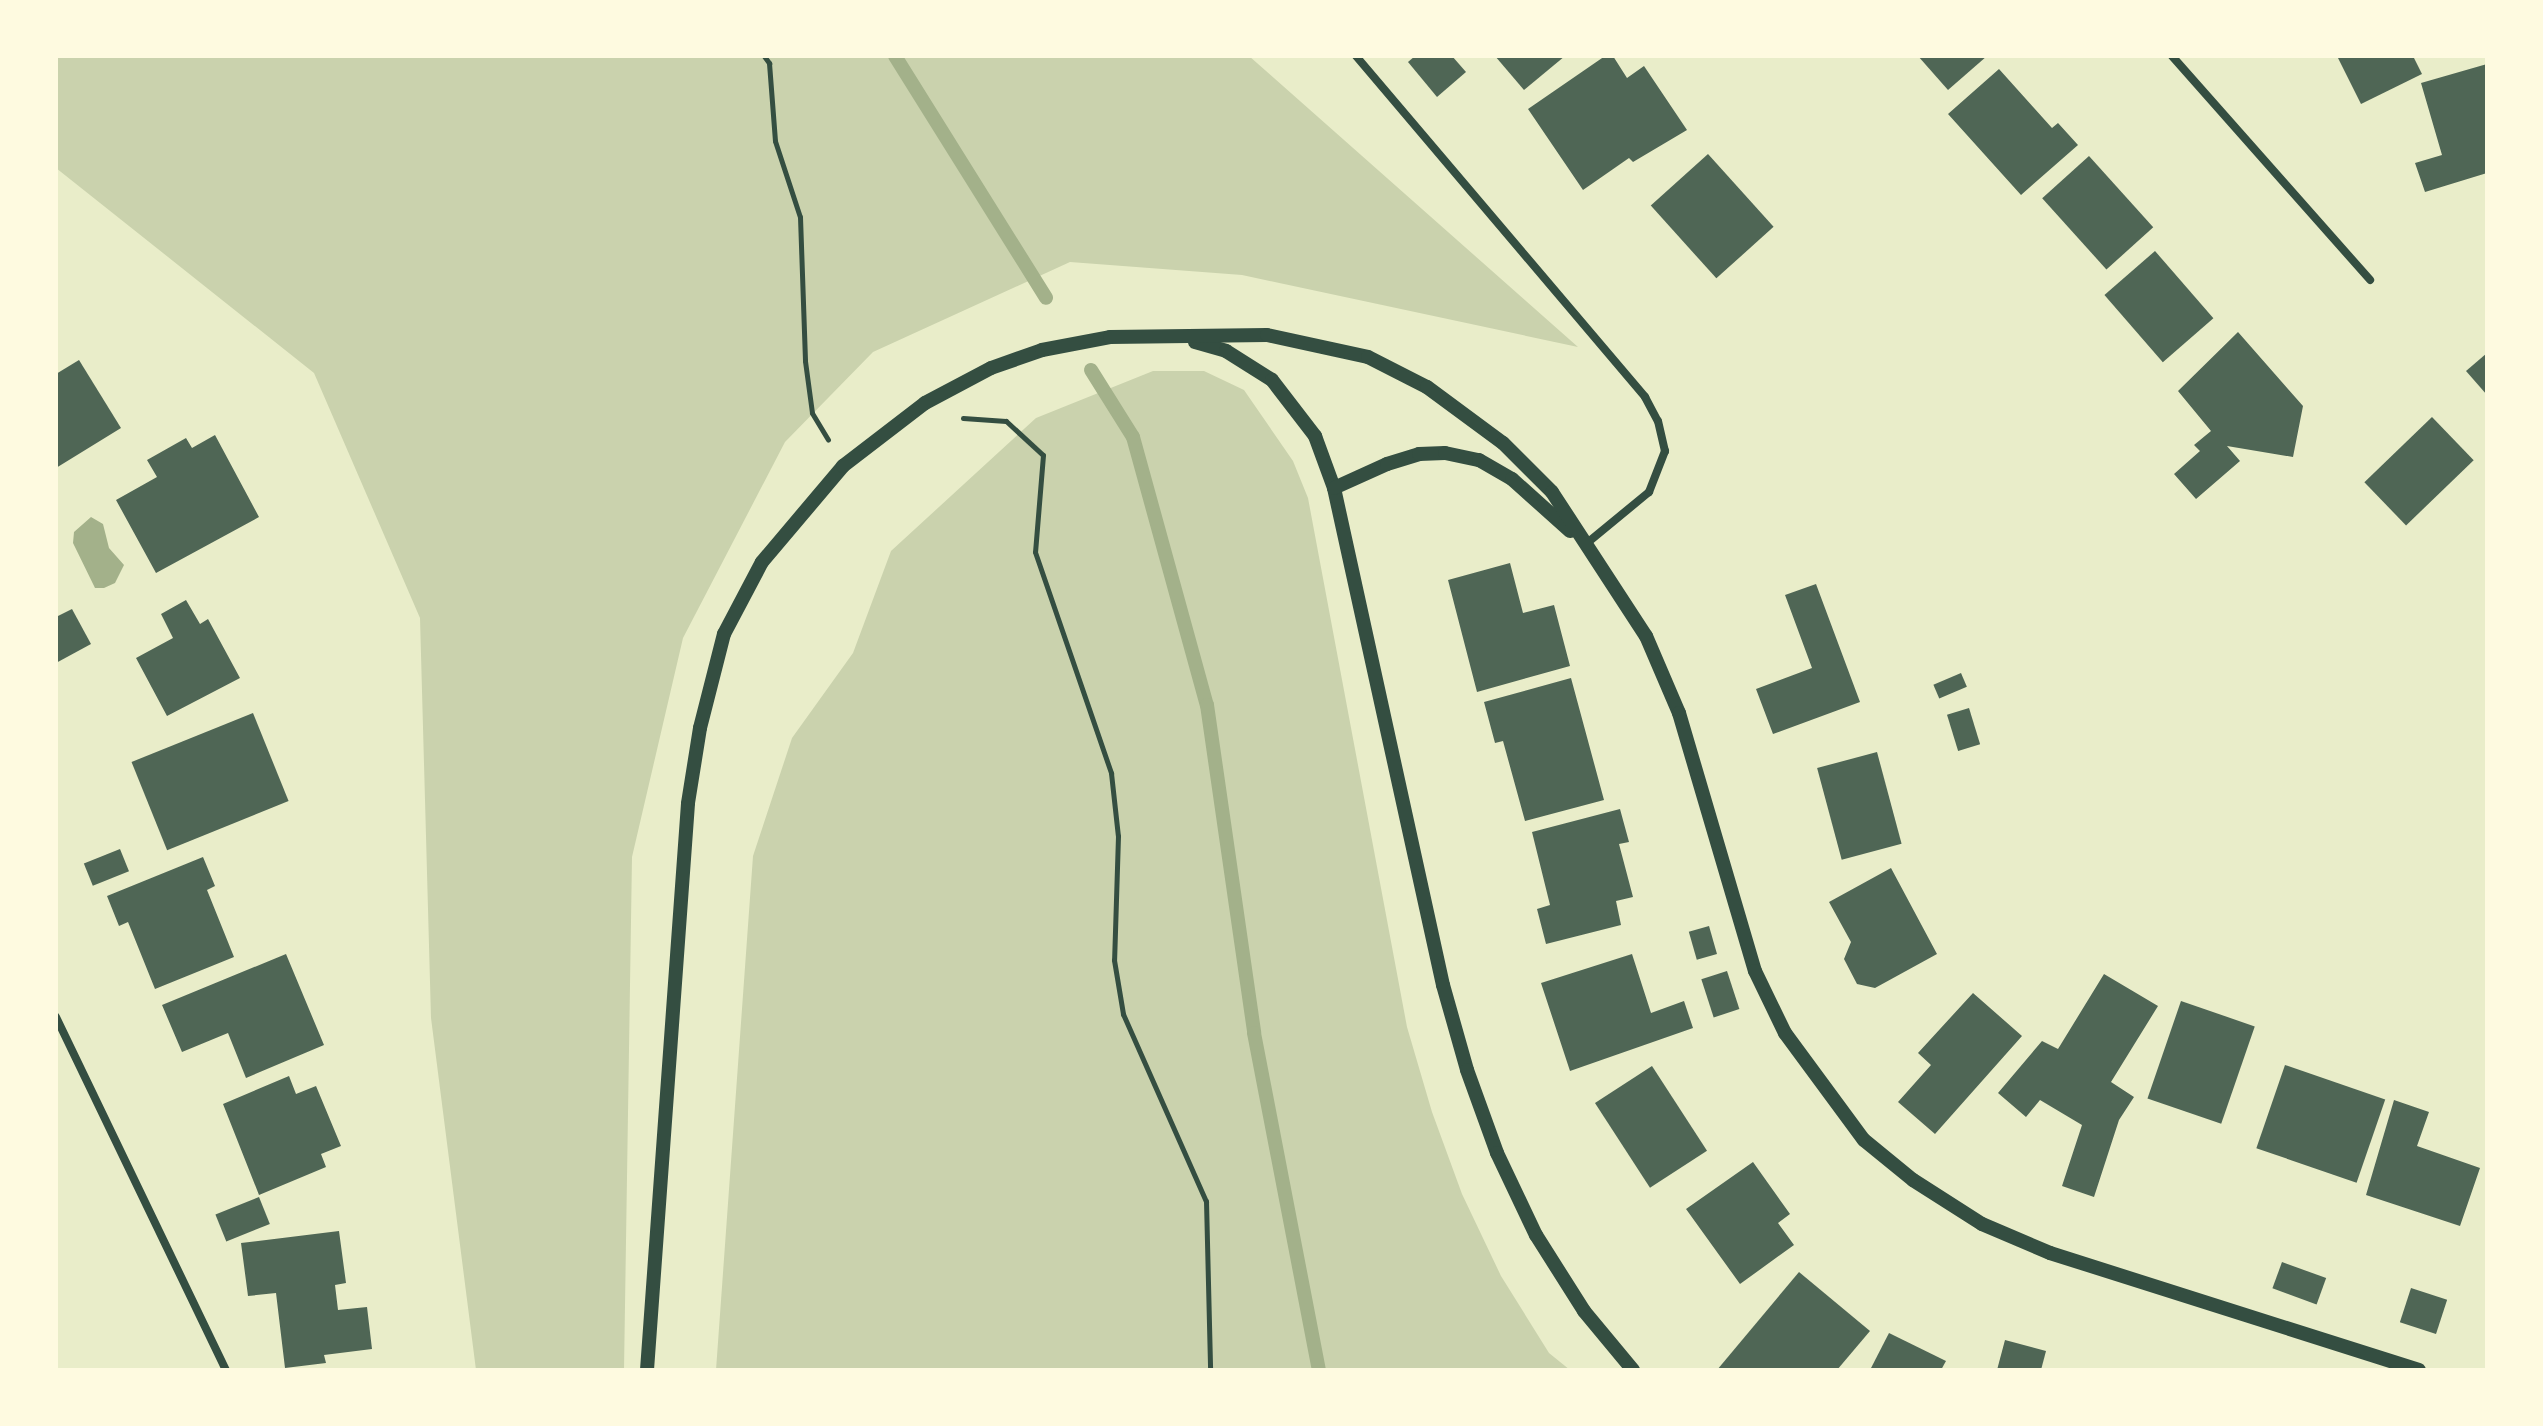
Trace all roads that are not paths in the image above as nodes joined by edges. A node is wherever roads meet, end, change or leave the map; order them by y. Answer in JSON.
{"nodes":[{"id":1,"x":1356,"y":56,"type":"edge"},
{"id":2,"x":2172,"y":56,"type":"edge"},
{"id":3,"x":2370,"y":280,"type":"dead end"},
{"id":4,"x":1182,"y":339,"type":"junction"},
{"id":5,"x":1334,"y":488,"type":"junction"},
{"id":6,"x":1585,"y":545,"type":"junction"},
{"id":7,"x":56,"y":1017,"type":"edge"},
{"id":8,"x":226,"y":1370,"type":"edge"},
{"id":9,"x":647,"y":1370,"type":"edge"},
{"id":10,"x":1633,"y":1370,"type":"edge"},
{"id":11,"x":2419,"y":1370,"type":"edge"}],
"edges":[{"from":1,"to":6,"type":"street"},
{"from":2,"to":3,"type":"street"},
{"from":4,"to":5,"type":"street"},
{"from":4,"to":6,"type":"street"},
{"from":4,"to":9,"type":"street"},
{"from":5,"to":6,"type":"street"},
{"from":5,"to":10,"type":"street"},
{"from":6,"to":11,"type":"street"},
{"from":7,"to":8,"type":"street"}]}
